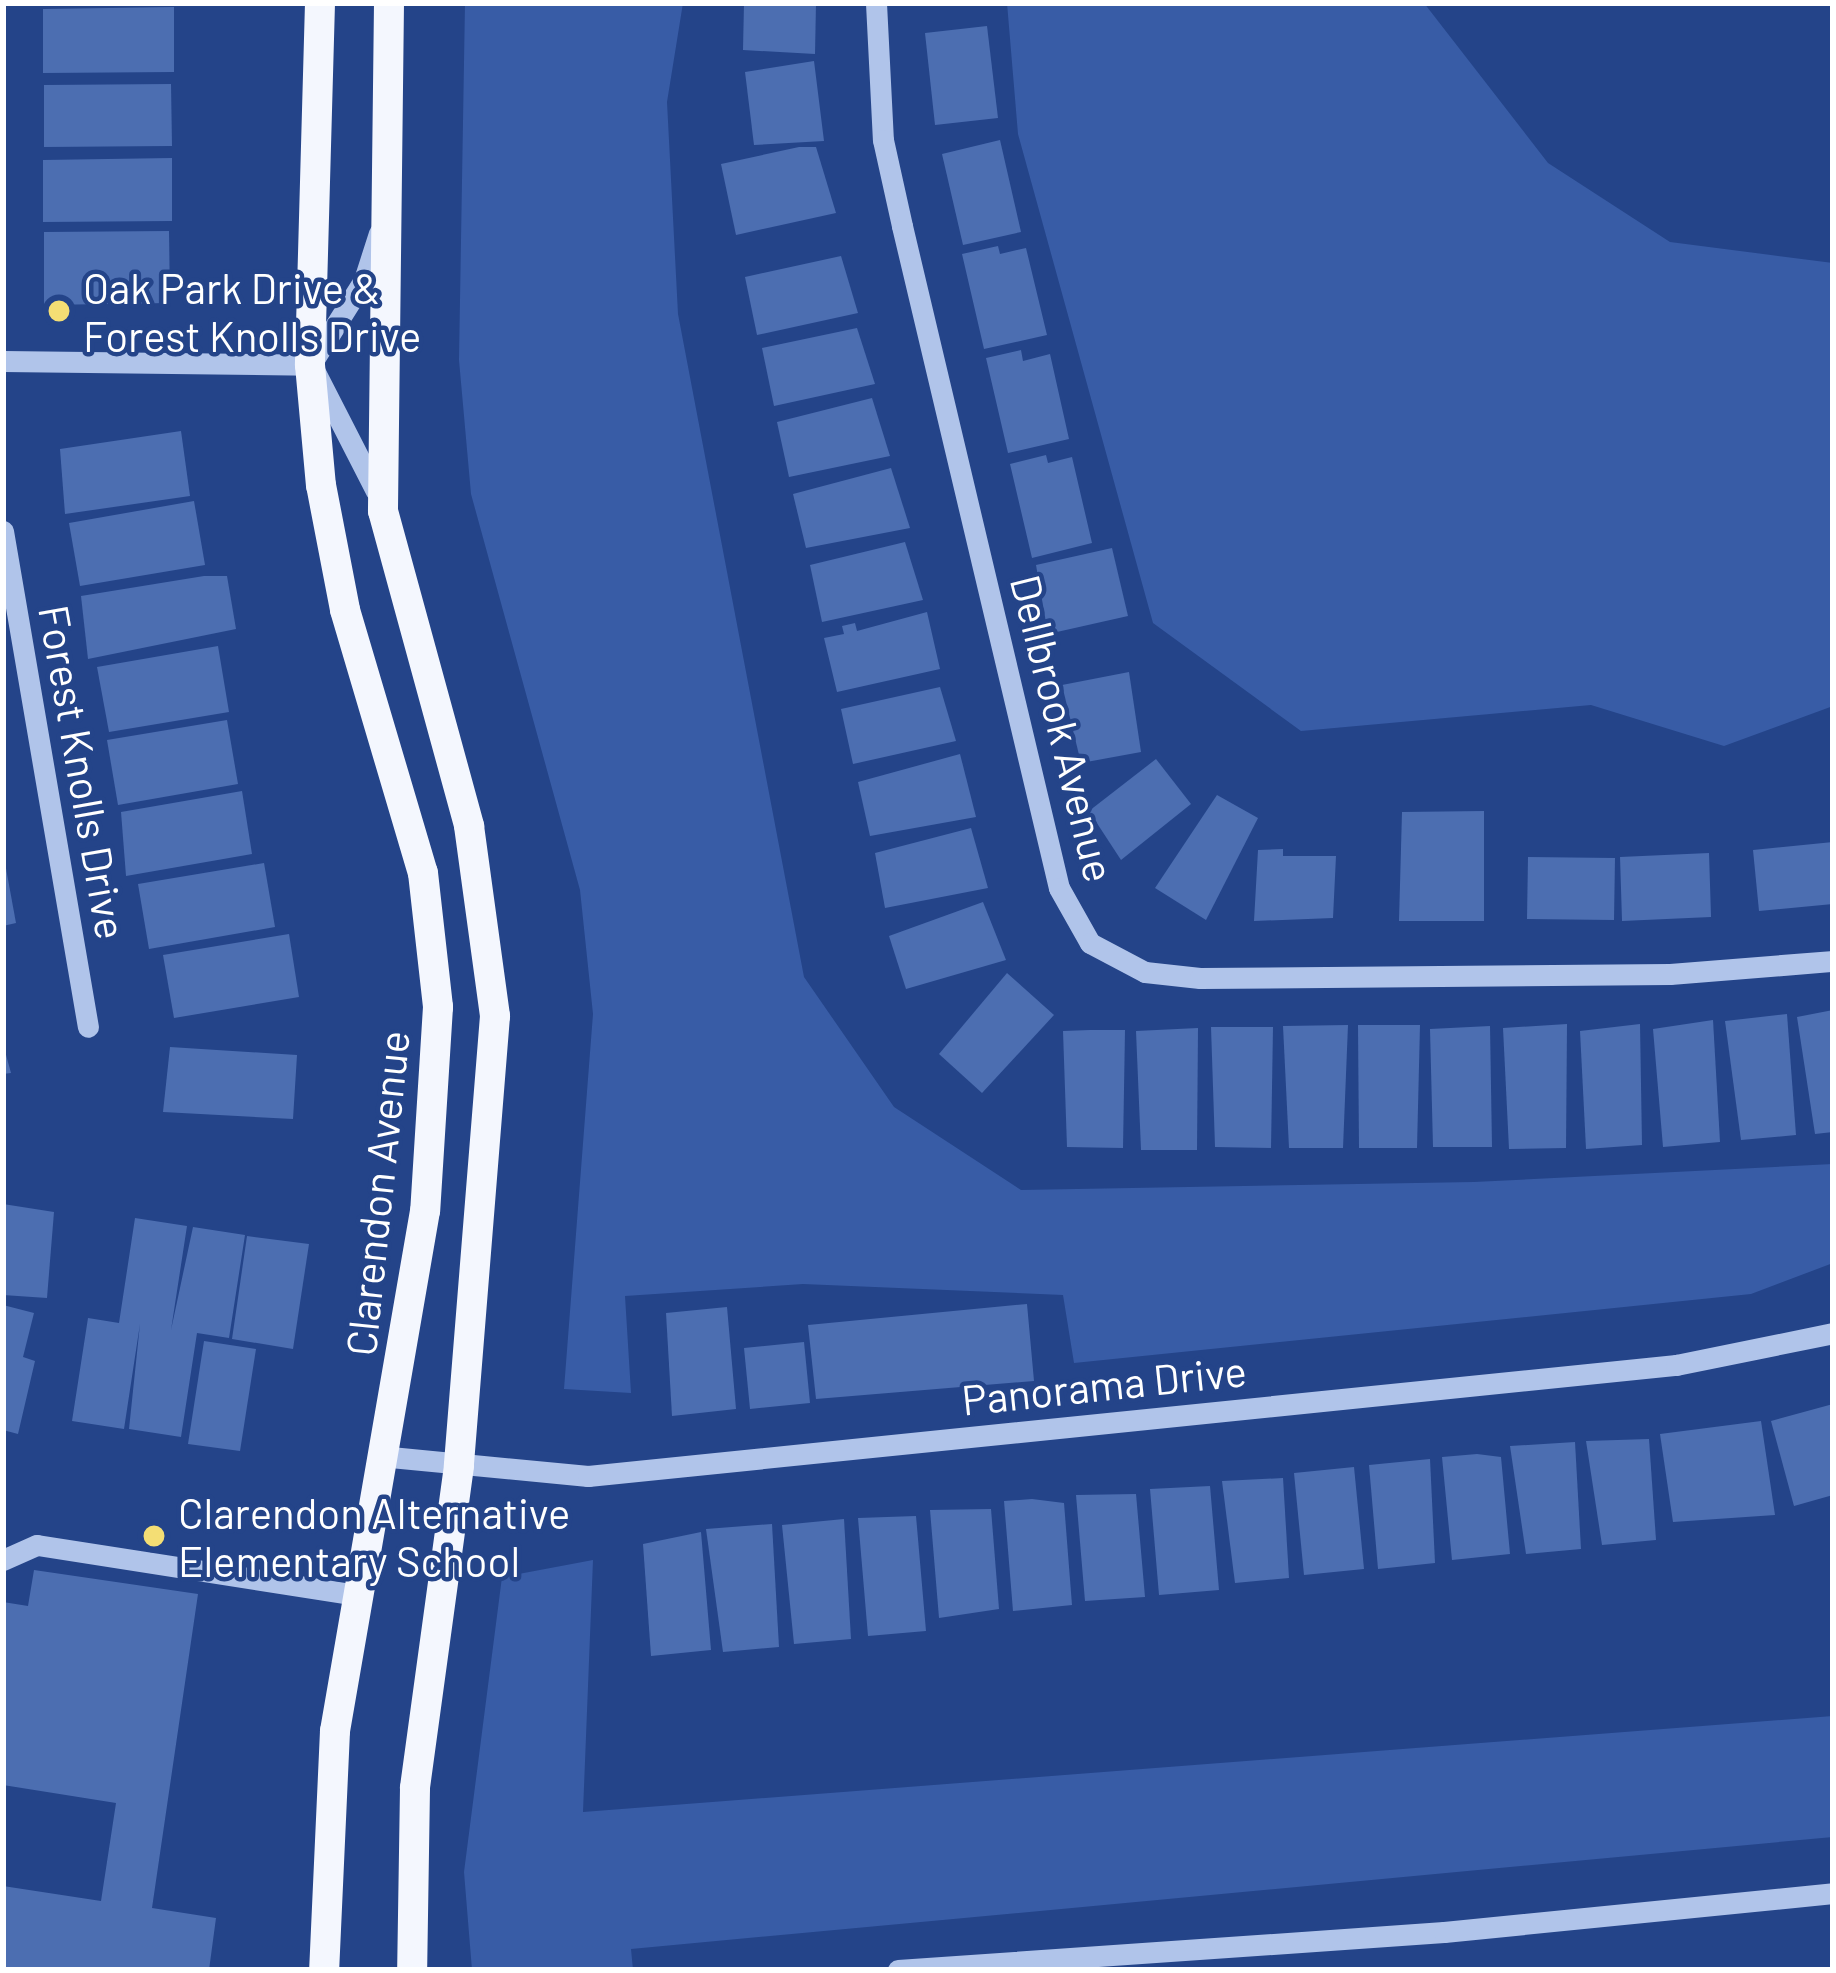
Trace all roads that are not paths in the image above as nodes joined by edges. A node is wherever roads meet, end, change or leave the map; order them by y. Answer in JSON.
{"nodes":[{"id":1,"x":320,"y":3,"type":"edge"},
{"id":2,"x":389,"y":3,"type":"edge"},
{"id":3,"x":876,"y":3,"type":"edge"},
{"id":4,"x":380,"y":227,"type":"junction"},
{"id":5,"x":3,"y":361,"type":"edge"},
{"id":6,"x":310,"y":365,"type":"junction"},
{"id":7,"x":383,"y":511,"type":"junction"},
{"id":8,"x":3,"y":531,"type":"edge"},
{"id":9,"x":1833,"y":961,"type":"edge"},
{"id":10,"x":88,"y":1027,"type":"dead end"},
{"id":11,"x":1833,"y":1333,"type":"edge"},
{"id":12,"x":380,"y":1456,"type":"junction"},
{"id":13,"x":459,"y":1466,"type":"junction"},
{"id":14,"x":3,"y":1560,"type":"edge"},
{"id":15,"x":356,"y":1595,"type":"junction"},
{"id":16,"x":1833,"y":1893,"type":"edge"},
{"id":17,"x":324,"y":1970,"type":"edge"},
{"id":18,"x":412,"y":1970,"type":"edge"},
{"id":19,"x":898,"y":1970,"type":"edge"}],
"edges":[{"from":1,"to":6,"type":"main road","name":"Clarendon Avenue"},
{"from":2,"to":4,"type":"main road"},
{"from":3,"to":9,"type":"street","name":"Dellbrook Avenue"},
{"from":4,"to":6,"type":"street"},
{"from":4,"to":7,"type":"main road"},
{"from":5,"to":6,"type":"street"},
{"from":6,"to":7,"type":"street"},
{"from":6,"to":12,"type":"main road","name":"Clarendon Avenue"},
{"from":7,"to":13,"type":"main road"},
{"from":8,"to":10,"type":"street","name":"Forest Knolls Drive"},
{"from":11,"to":13,"type":"street","name":"Panorama Drive"},
{"from":12,"to":13,"type":"street","name":"Panorama Drive"},
{"from":12,"to":15,"type":"main road","name":"Clarendon Avenue"},
{"from":13,"to":18,"type":"main road"},
{"from":14,"to":15,"type":"street"},
{"from":15,"to":17,"type":"main road","name":"Clarendon Avenue"},
{"from":16,"to":19,"type":"street"}]}
